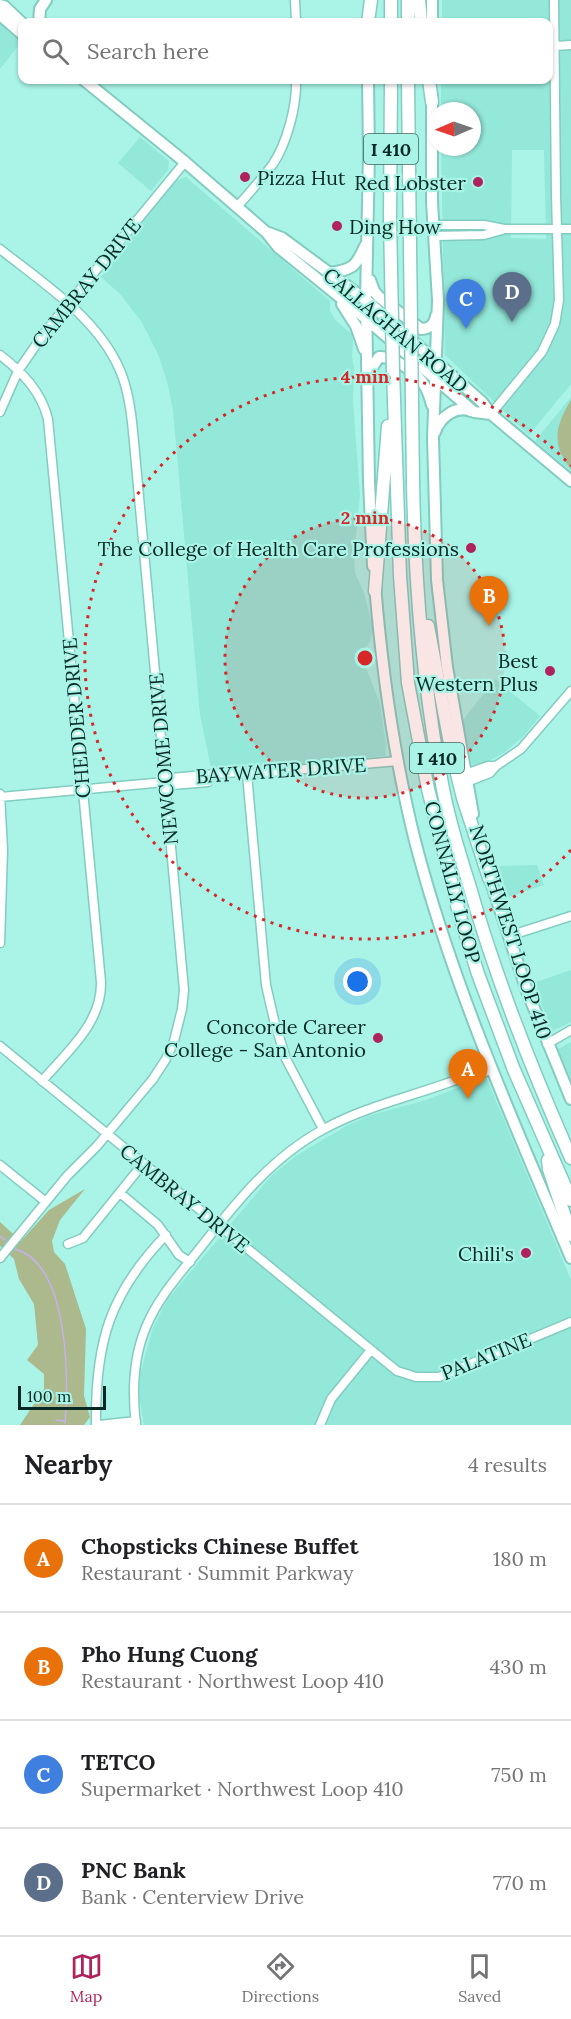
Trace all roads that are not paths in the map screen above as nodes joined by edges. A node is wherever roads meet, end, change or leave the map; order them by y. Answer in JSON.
{"nodes":[{"id":1,"x":46,"y":0,"type":"edge"},
{"id":2,"x":295,"y":0,"type":"edge"},
{"id":3,"x":369,"y":0,"type":"edge"},
{"id":4,"x":391,"y":0,"type":"edge"},
{"id":5,"x":408,"y":0,"type":"edge"},
{"id":6,"x":419,"y":0,"type":"edge"},
{"id":7,"x":432,"y":0,"type":"edge"},
{"id":8,"x":554,"y":0,"type":"edge"},
{"id":9,"x":1,"y":2,"type":"edge"},
{"id":10,"x":0,"y":15,"type":"edge"},
{"id":11,"x":39,"y":18,"type":"edge"},
{"id":12,"x":296,"y":18,"type":"edge"},
{"id":13,"x":368,"y":18,"type":"edge"},
{"id":14,"x":391,"y":18,"type":"edge"},
{"id":15,"x":408,"y":18,"type":"edge"},
{"id":16,"x":421,"y":18,"type":"edge"},
{"id":17,"x":432,"y":18,"type":"edge"},
{"id":18,"x":18,"y":19,"type":"edge"},
{"id":19,"x":18,"y":31,"type":"edge"},
{"id":20,"x":571,"y":45,"type":"edge"},
{"id":21,"x":555,"y":46,"type":"junction"},
{"id":22,"x":89,"y":84,"type":"edge"},
{"id":23,"x":296,"y":84,"type":"edge"},
{"id":24,"x":368,"y":84,"type":"edge"},
{"id":25,"x":391,"y":84,"type":"edge"},
{"id":26,"x":408,"y":84,"type":"edge"},
{"id":27,"x":430,"y":84,"type":"edge"},
{"id":28,"x":432,"y":102,"type":"edge"},
{"id":29,"x":433,"y":156,"type":"edge"},
{"id":30,"x":185,"y":162,"type":"junction"},
{"id":31,"x":237,"y":207,"type":"junction"},
{"id":32,"x":557,"y":229,"type":"junction"},
{"id":33,"x":571,"y":229,"type":"edge"},
{"id":34,"x":434,"y":230,"type":"junction"},
{"id":35,"x":266,"y":232,"type":"junction"},
{"id":36,"x":368,"y":237,"type":"junction"},
{"id":37,"x":0,"y":249,"type":"edge"},
{"id":38,"x":367,"y":268,"type":"junction"},
{"id":39,"x":329,"y":273,"type":"junction"},
{"id":40,"x":337,"y":296,"type":"junction"},
{"id":41,"x":366,"y":300,"type":"junction"},
{"id":42,"x":438,"y":300,"type":"junction"},
{"id":43,"x":67,"y":304,"type":"junction"},
{"id":44,"x":367,"y":319,"type":"junction"},
{"id":45,"x":0,"y":355,"type":"edge"},
{"id":46,"x":368,"y":361,"type":"junction"},
{"id":47,"x":437,"y":364,"type":"junction"},
{"id":48,"x":18,"y":371,"type":"junction"},
{"id":49,"x":393,"y":371,"type":"junction"},
{"id":50,"x":368,"y":381,"type":"junction"},
{"id":51,"x":436,"y":381,"type":"junction"},
{"id":52,"x":0,"y":412,"type":"edge"},
{"id":53,"x":474,"y":412,"type":"junction"},
{"id":54,"x":435,"y":414,"type":"junction"},
{"id":55,"x":491,"y":414,"type":"junction"},
{"id":56,"x":433,"y":438,"type":"junction"},
{"id":57,"x":571,"y":481,"type":"edge"},
{"id":58,"x":413,"y":482,"type":"junction"},
{"id":59,"x":375,"y":591,"type":"junction"},
{"id":60,"x":571,"y":691,"type":"edge"},
{"id":61,"x":398,"y":761,"type":"junction"},
{"id":62,"x":247,"y":774,"type":"junction"},
{"id":63,"x":466,"y":778,"type":"junction"},
{"id":64,"x":165,"y":782,"type":"junction"},
{"id":65,"x":82,"y":789,"type":"junction"},
{"id":66,"x":0,"y":792,"type":"edge"},
{"id":67,"x":0,"y":797,"type":"edge"},
{"id":68,"x":489,"y":878,"type":"junction"},
{"id":69,"x":571,"y":916,"type":"edge"},
{"id":70,"x":508,"y":936,"type":"junction"},
{"id":71,"x":0,"y":943,"type":"edge"},
{"id":72,"x":516,"y":1024,"type":"junction"},
{"id":73,"x":571,"y":1030,"type":"edge"},
{"id":74,"x":547,"y":1044,"type":"junction"},
{"id":75,"x":0,"y":1047,"type":"edge"},
{"id":76,"x":490,"y":1065,"type":"junction"},
{"id":77,"x":42,"y":1080,"type":"junction"},
{"id":78,"x":571,"y":1099,"type":"edge"},
{"id":79,"x":323,"y":1130,"type":"junction"},
{"id":80,"x":107,"y":1134,"type":"junction"},
{"id":81,"x":571,"y":1139,"type":"edge"},
{"id":82,"x":547,"y":1147,"type":"junction"},
{"id":83,"x":571,"y":1158,"type":"edge"},
{"id":84,"x":0,"y":1165,"type":"edge"},
{"id":85,"x":142,"y":1165,"type":"junction"},
{"id":86,"x":120,"y":1193,"type":"junction"},
{"id":87,"x":571,"y":1200,"type":"edge"},
{"id":88,"x":46,"y":1203,"type":"junction"},
{"id":89,"x":219,"y":1225,"type":"junction"},
{"id":90,"x":166,"y":1235,"type":"junction"},
{"id":91,"x":571,"y":1235,"type":"edge"},
{"id":92,"x":68,"y":1244,"type":"dead end"},
{"id":93,"x":0,"y":1258,"type":"edge"},
{"id":94,"x":571,"y":1258,"type":"edge"},
{"id":95,"x":190,"y":1262,"type":"junction"},
{"id":96,"x":571,"y":1322,"type":"edge"},
{"id":97,"x":371,"y":1350,"type":"junction"},
{"id":98,"x":136,"y":1423,"type":"edge"},
{"id":99,"x":97,"y":1425,"type":"edge"},
{"id":100,"x":320,"y":1425,"type":"edge"}],
"edges":[{"from":1,"to":11,"type":"main road"},
{"from":2,"to":12,"type":"street"},
{"from":3,"to":13,"type":"highway"},
{"from":4,"to":14,"type":"highway"},
{"from":5,"to":15,"type":"highway"},
{"from":6,"to":16,"type":"highway"},
{"from":7,"to":17,"type":"main road"},
{"from":8,"to":21,"type":"street"},
{"from":9,"to":18,"type":"main road"},
{"from":10,"to":19,"type":"main road"},
{"from":20,"to":21,"type":"street"},
{"from":21,"to":32,"type":"street"},
{"from":22,"to":30,"type":"main road","name":"CALLAGHAN ROAD"},
{"from":23,"to":31,"type":"street"},
{"from":24,"to":36,"type":"main road"},
{"from":25,"to":49,"type":"highway","name":"CONNALLY LOOP","number":"I 410","bridge":true},
{"from":26,"to":58,"type":"highway","name":"CONNALLY LOOP","number":"I 410","bridge":true},
{"from":27,"to":28,"type":"highway"},
{"from":29,"to":34,"type":"main road","name":"NORTHWEST LOOP 410"},
{"from":30,"to":31,"type":"main road","name":"CALLAGHAN ROAD"},
{"from":30,"to":43,"type":"street","name":"CAMBRAY DRIVE"},
{"from":31,"to":35,"type":"main road","name":"CALLAGHAN ROAD"},
{"from":32,"to":33,"type":"street"},
{"from":32,"to":34,"type":"street"},
{"from":32,"to":55,"type":"street"},
{"from":34,"to":42,"type":"main road","name":"NORTHWEST LOOP 410"},
{"from":35,"to":39,"type":"main road","name":"CALLAGHAN ROAD"},
{"from":35,"to":40,"type":"main road","name":"CALLAGHAN ROAD"},
{"from":36,"to":38,"type":"main road"},
{"from":36,"to":39,"type":"main road"},
{"from":37,"to":43,"type":"street","name":"NEWCOME DRIVE"},
{"from":38,"to":41,"type":"main road"},
{"from":38,"to":42,"type":"main road"},
{"from":39,"to":41,"type":"main road","name":"CALLAGHAN ROAD"},
{"from":40,"to":44,"type":"main road","name":"CALLAGHAN ROAD"},
{"from":40,"to":46,"type":"main road"},
{"from":41,"to":44,"type":"main road"},
{"from":41,"to":47,"type":"main road","name":"CALLAGHAN ROAD"},
{"from":42,"to":47,"type":"main road","name":"NORTHWEST LOOP 410"},
{"from":43,"to":48,"type":"street","name":"CAMBRAY DRIVE"},
{"from":43,"to":64,"type":"street","name":"NEWCOME DRIVE"},
{"from":44,"to":46,"type":"main road"},
{"from":44,"to":51,"type":"main road","name":"CALLAGHAN ROAD"},
{"from":45,"to":48,"type":"street","name":"CHEDDER DRIVE"},
{"from":46,"to":50,"type":"main road"},
{"from":47,"to":51,"type":"main road","name":"NORTHWEST LOOP 410"},
{"from":47,"to":55,"type":"main road","name":"CALLAGHAN ROAD"},
{"from":48,"to":52,"type":"street","name":"CAMBRAY DRIVE"},
{"from":48,"to":65,"type":"street","name":"CHEDDER DRIVE"},
{"from":49,"to":59,"type":"highway"},
{"from":49,"to":82,"type":"highway","name":"CONNALLY LOOP","number":"I 410"},
{"from":50,"to":54,"type":"main road"},
{"from":50,"to":59,"type":"main road"},
{"from":51,"to":53,"type":"main road","name":"CALLAGHAN ROAD"},
{"from":51,"to":54,"type":"main road","name":"NORTHWEST LOOP 410"},
{"from":53,"to":55,"type":"main road","name":"CALLAGHAN ROAD"},
{"from":53,"to":56,"type":"main road"},
{"from":54,"to":56,"type":"main road","name":"NORTHWEST LOOP 410"},
{"from":55,"to":57,"type":"main road","name":"CALLAGHAN ROAD"},
{"from":56,"to":63,"type":"main road","name":"NORTHWEST LOOP 410"},
{"from":58,"to":68,"type":"highway"},
{"from":58,"to":72,"type":"highway","name":"CONNALLY LOOP","number":"I 410"},
{"from":59,"to":61,"type":"main road"},
{"from":60,"to":63,"type":"street"},
{"from":61,"to":62,"type":"street","name":"BAYWATER DRIVE"},
{"from":61,"to":76,"type":"main road"},
{"from":62,"to":64,"type":"street","name":"BAYWATER DRIVE"},
{"from":62,"to":79,"type":"street"},
{"from":63,"to":68,"type":"main road","name":"NORTHWEST LOOP 410"},
{"from":64,"to":65,"type":"street","name":"BAYWATER DRIVE"},
{"from":64,"to":80,"type":"street","name":"NEWCOME DRIVE"},
{"from":65,"to":67,"type":"street","name":"BAYWATER DRIVE"},
{"from":65,"to":77,"type":"street","name":"CHEDDER DRIVE"},
{"from":66,"to":67,"type":"street"},
{"from":67,"to":71,"type":"street"},
{"from":68,"to":70,"type":"main road","name":"NORTHWEST LOOP 410"},
{"from":69,"to":70,"type":"street"},
{"from":70,"to":74,"type":"main road","name":"NORTHWEST LOOP 410"},
{"from":72,"to":81,"type":"highway"},
{"from":72,"to":83,"type":"highway","name":"CONNALLY LOOP","number":"I 410"},
{"from":73,"to":74,"type":"street"},
{"from":74,"to":78,"type":"main road","name":"NORTHWEST LOOP 410"},
{"from":75,"to":77,"type":"street","name":"CAMBRAY DRIVE"},
{"from":76,"to":79,"type":"street"},
{"from":76,"to":94,"type":"main road"},
{"from":77,"to":80,"type":"street","name":"CAMBRAY DRIVE"},
{"from":79,"to":89,"type":"street"},
{"from":80,"to":85,"type":"street","name":"CAMBRAY DRIVE"},
{"from":80,"to":88,"type":"street","name":"NEWCOME DRIVE"},
{"from":82,"to":87,"type":"highway","name":"CONNALLY LOOP","number":"I 410"},
{"from":82,"to":91,"type":"highway"},
{"from":84,"to":88,"type":"street"},
{"from":85,"to":86,"type":"street"},
{"from":85,"to":89,"type":"street","name":"CAMBRAY DRIVE"},
{"from":86,"to":90,"type":"street"},
{"from":86,"to":92,"type":"street"},
{"from":88,"to":93,"type":"street","name":"NEWCOME DRIVE"},
{"from":89,"to":95,"type":"street"},
{"from":89,"to":97,"type":"street","name":"CAMBRAY DRIVE"},
{"from":90,"to":95,"type":"street"},
{"from":90,"to":99,"type":"street"},
{"from":95,"to":98,"type":"street"},
{"from":96,"to":97,"type":"street","name":"PALATINE"},
{"from":97,"to":100,"type":"street"},
{"from":98,"to":99,"type":"street"}]}
